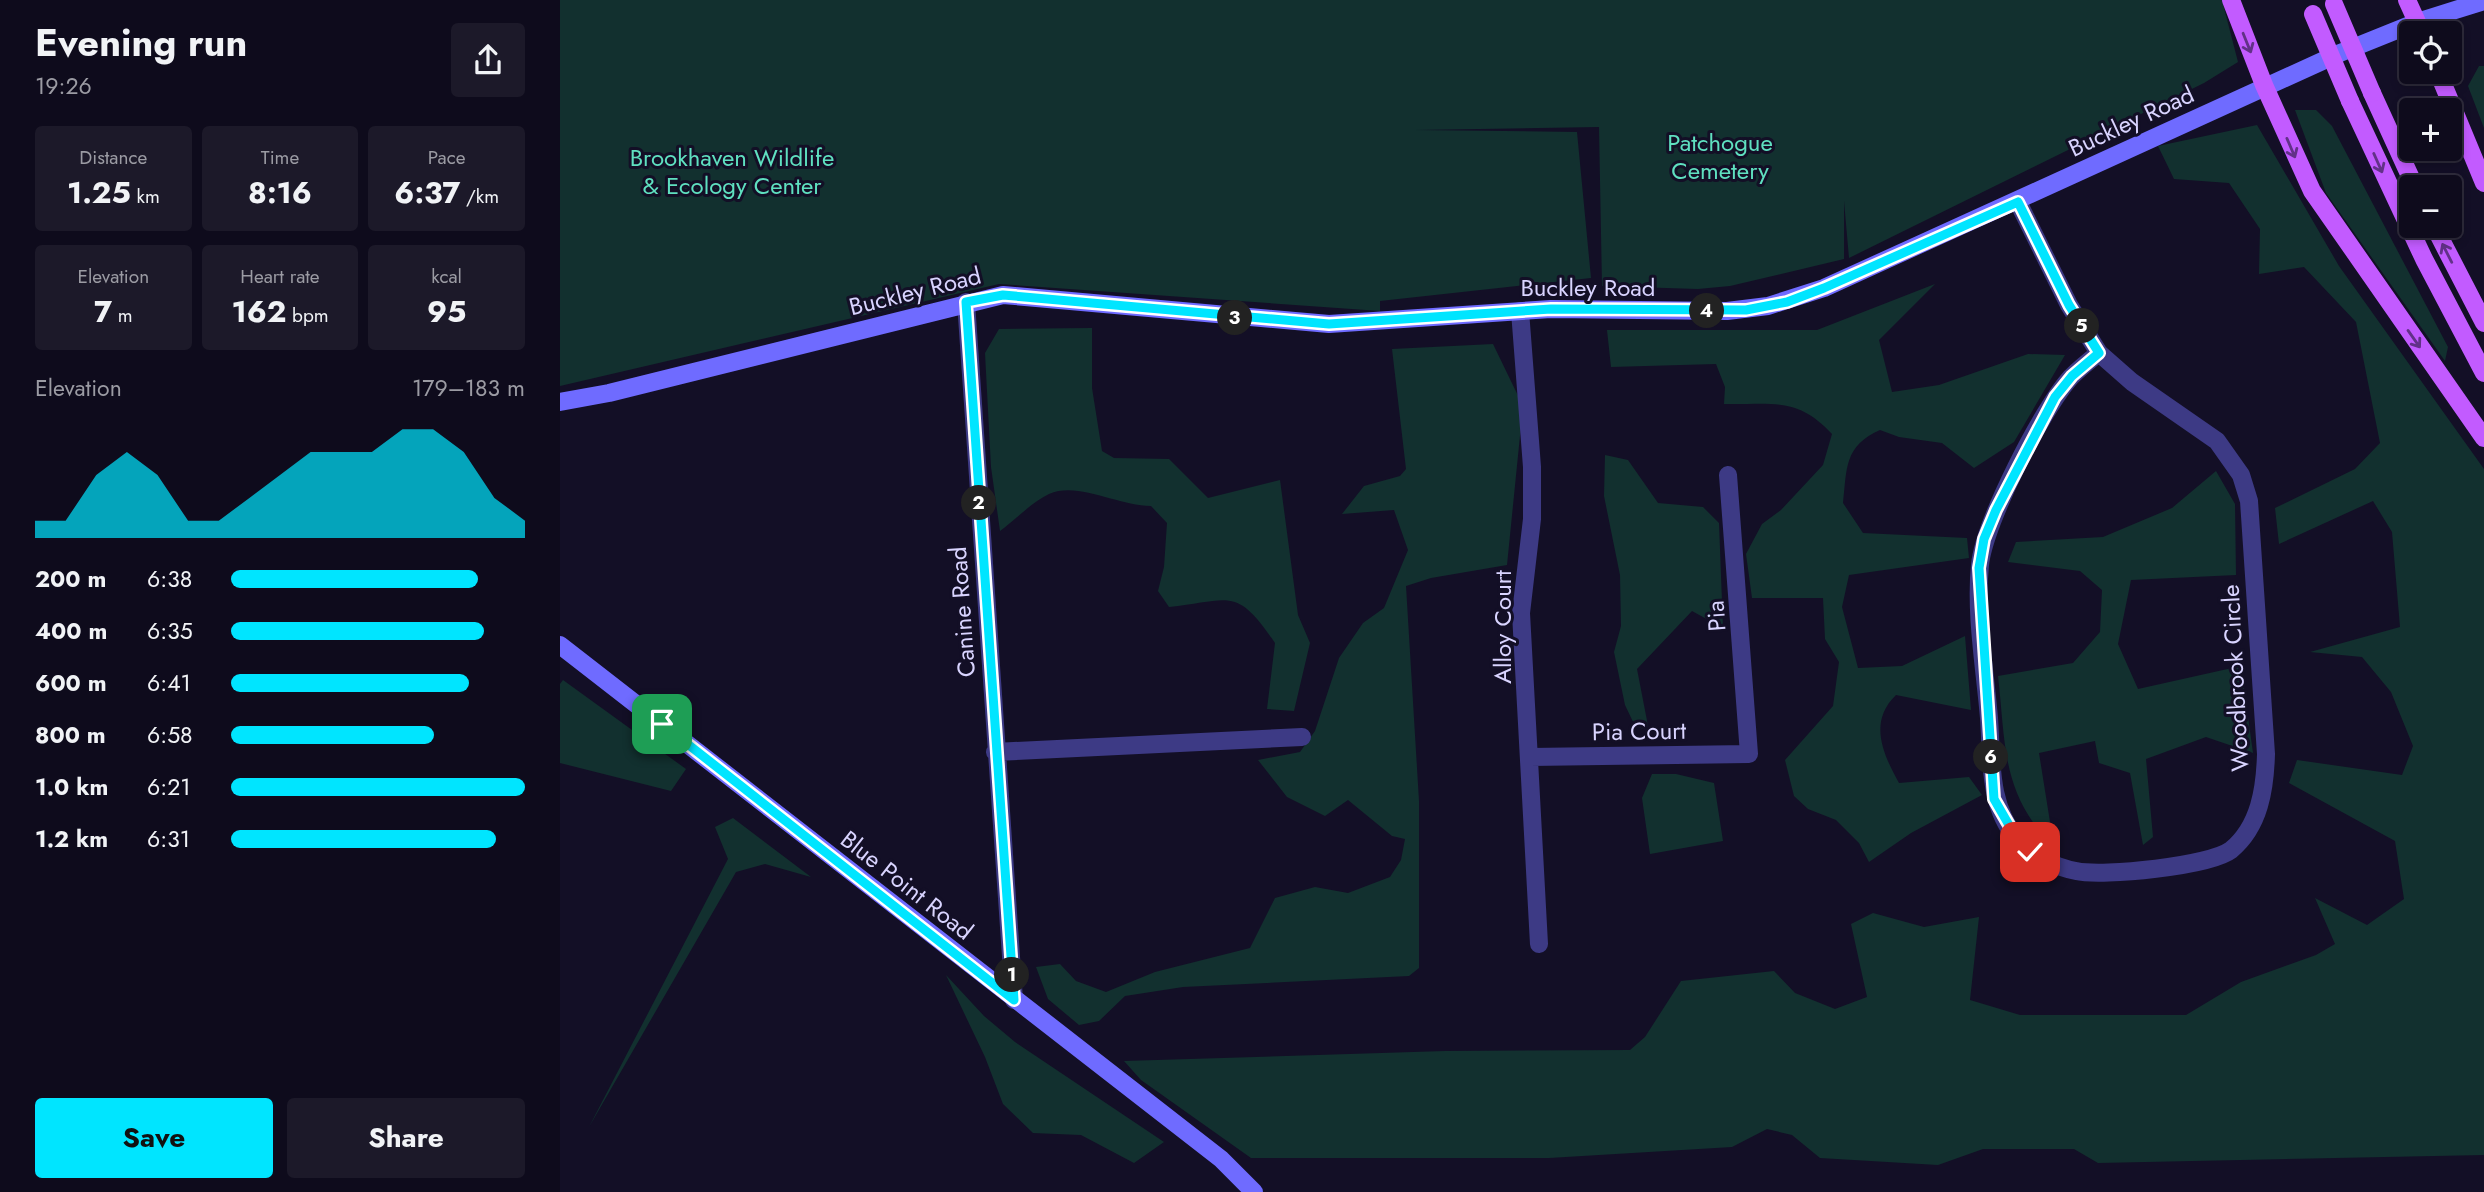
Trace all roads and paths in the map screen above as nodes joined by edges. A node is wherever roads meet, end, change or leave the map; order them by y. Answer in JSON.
{"nodes":[{"id":1,"x":2231,"y":0,"type":"edge"},
{"id":2,"x":2407,"y":0,"type":"edge"},
{"id":3,"x":2484,"y":1,"type":"edge"},
{"id":4,"x":2333,"y":2,"type":"edge"},
{"id":5,"x":2310,"y":7,"type":"edge"},
{"id":6,"x":2416,"y":21,"type":"edge"},
{"id":7,"x":2436,"y":21,"type":"edge"},
{"id":8,"x":2399,"y":35,"type":"edge"},
{"id":9,"x":2443,"y":84,"type":"edge"},
{"id":10,"x":2264,"y":85,"type":"junction"},
{"id":11,"x":2410,"y":175,"type":"edge"},
{"id":12,"x":2484,"y":183,"type":"edge"},
{"id":13,"x":2018,"y":202,"type":"junction"},
{"id":14,"x":2440,"y":238,"type":"edge"},
{"id":15,"x":966,"y":302,"type":"junction"},
{"id":16,"x":1520,"y":311,"type":"junction"},
{"id":17,"x":2484,"y":324,"type":"edge"},
{"id":18,"x":2099,"y":353,"type":"junction"},
{"id":19,"x":2484,"y":373,"type":"edge"},
{"id":20,"x":560,"y":402,"type":"edge"},
{"id":21,"x":2484,"y":438,"type":"edge"},
{"id":22,"x":1728,"y":475,"type":"dead end"},
{"id":23,"x":560,"y":645,"type":"edge"},
{"id":24,"x":1302,"y":737,"type":"dead end"},
{"id":25,"x":995,"y":752,"type":"junction"},
{"id":26,"x":1749,"y":754,"type":"joint"},
{"id":27,"x":1530,"y":757,"type":"junction"},
{"id":28,"x":1539,"y":944,"type":"dead end"},
{"id":29,"x":1014,"y":1000,"type":"junction"},
{"id":30,"x":1254,"y":1192,"type":"edge"}],
"edges":[{"from":1,"to":10,"type":"main road","one_way":true},
{"from":2,"to":6,"type":"main road"},
{"from":3,"to":7,"type":"street","name":"Buckley Road"},
{"from":4,"to":11,"type":"main road","bridge":true},
{"from":5,"to":19,"type":"main road","one_way":true,"bridge":true},
{"from":8,"to":10,"type":"street","name":"Buckley Road"},
{"from":9,"to":12,"type":"main road"},
{"from":10,"to":13,"type":"street","name":"Buckley Road"},
{"from":10,"to":21,"type":"main road","one_way":true},
{"from":13,"to":16,"type":"street","name":"Buckley Road"},
{"from":13,"to":18,"type":"street","name":"Woodbrook Circle"},
{"from":17,"to":14,"type":"main road","one_way":true},
{"from":15,"to":16,"type":"street","name":"Buckley Road"},
{"from":15,"to":20,"type":"street","name":"Buckley Road"},
{"from":15,"to":25,"type":"street","name":"Canine Road"},
{"from":16,"to":27,"type":"street","name":"Alloy Court"},
{"from":18,"to":18,"type":"street","name":"Woodbrook Circle"},
{"from":22,"to":26,"type":"street","name":"Pia"},
{"from":23,"to":29,"type":"street","name":"Blue Point Road"},
{"from":24,"to":25,"type":"street"},
{"from":25,"to":29,"type":"street","name":"Canine Road"},
{"from":26,"to":27,"type":"street","name":"Pia Court"},
{"from":27,"to":28,"type":"street","name":"Alloy Court"},
{"from":29,"to":30,"type":"street","name":"Blue Point Road"}]}
